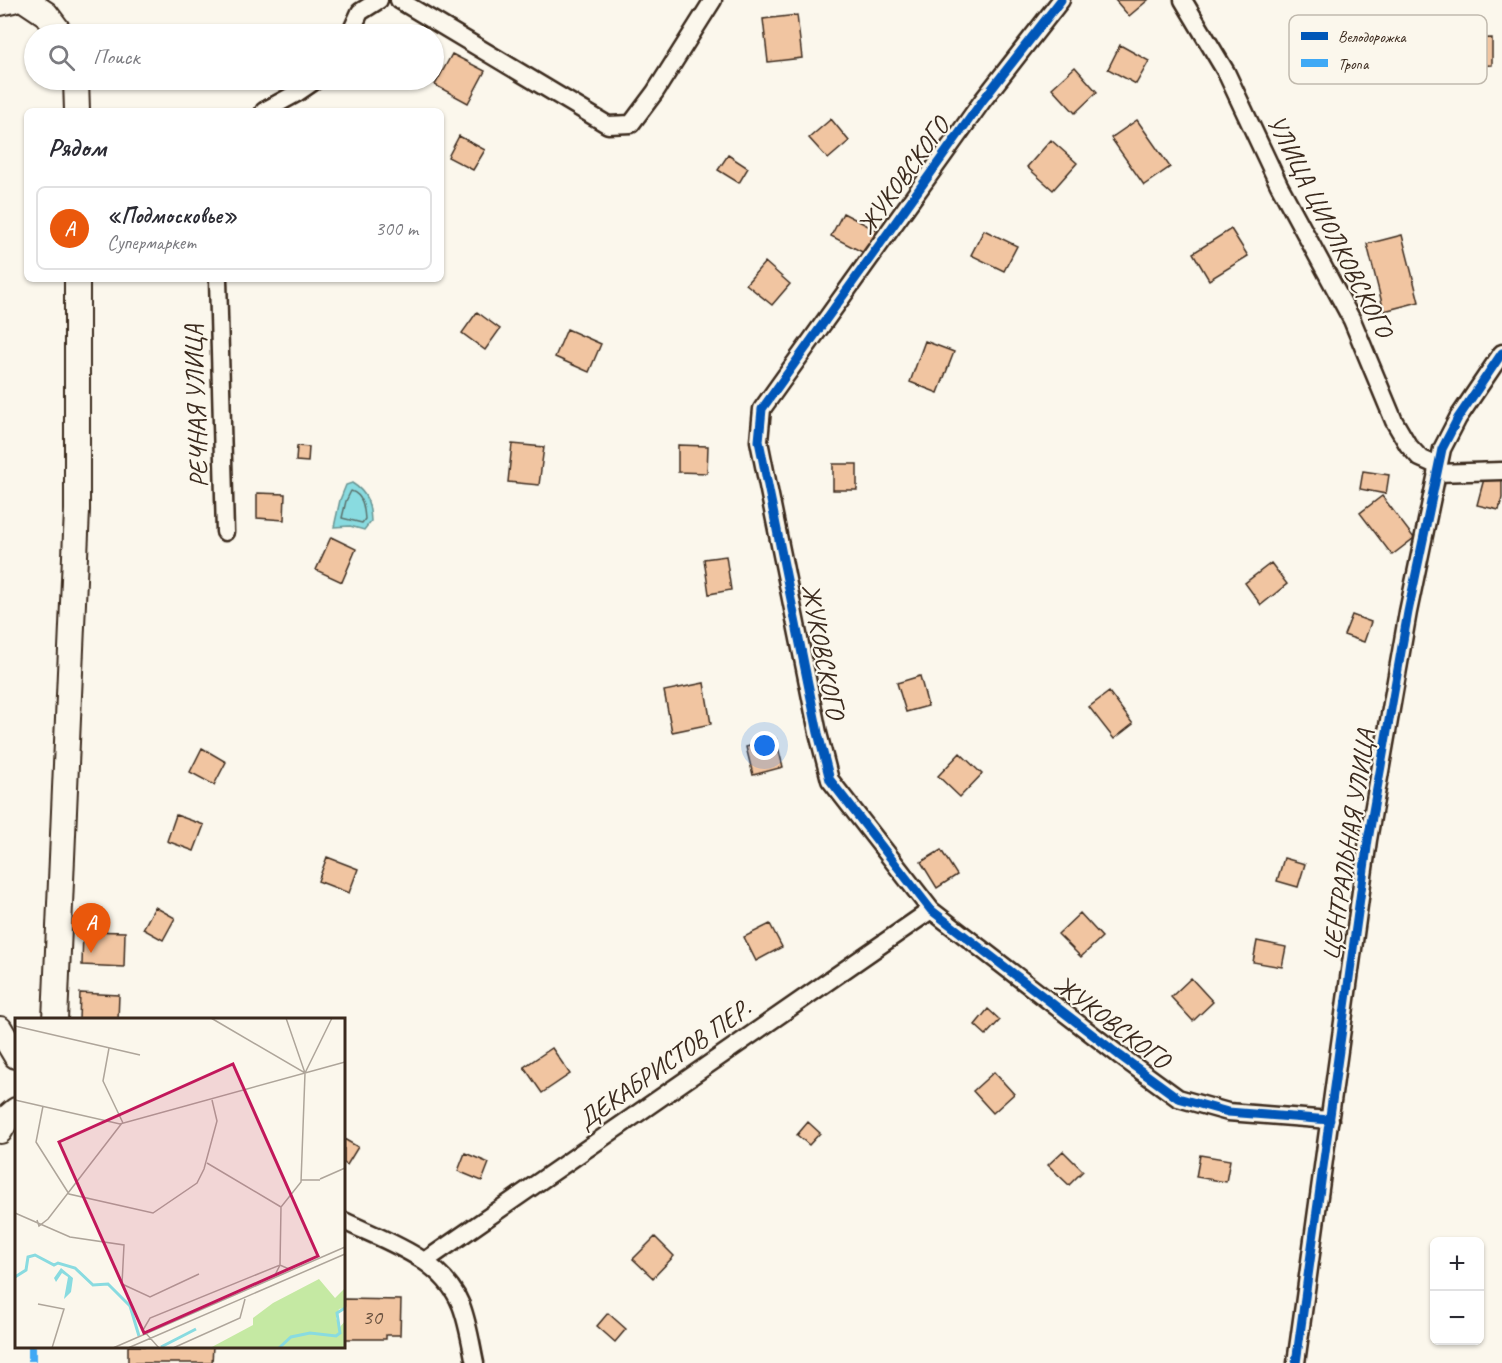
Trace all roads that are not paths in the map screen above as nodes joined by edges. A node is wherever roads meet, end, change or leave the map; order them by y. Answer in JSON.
{"nodes":[{"id":1,"x":13,"y":0,"type":"edge"},
{"id":2,"x":25,"y":0,"type":"edge"},
{"id":3,"x":378,"y":0,"type":"edge"},
{"id":4,"x":399,"y":0,"type":"edge"},
{"id":5,"x":713,"y":0,"type":"edge"},
{"id":6,"x":1061,"y":0,"type":"edge"},
{"id":7,"x":1183,"y":0,"type":"edge"},
{"id":8,"x":0,"y":3,"type":"edge"},
{"id":9,"x":54,"y":24,"type":"edge"},
{"id":10,"x":355,"y":24,"type":"edge"},
{"id":11,"x":437,"y":24,"type":"edge"},
{"id":12,"x":444,"y":28,"type":"edge"},
{"id":13,"x":76,"y":90,"type":"edge"},
{"id":14,"x":301,"y":90,"type":"edge"},
{"id":15,"x":76,"y":108,"type":"edge"},
{"id":16,"x":270,"y":108,"type":"edge"},
{"id":17,"x":77,"y":282,"type":"edge"},
{"id":18,"x":218,"y":282,"type":"edge"},
{"id":19,"x":1502,"y":353,"type":"edge"},
{"id":20,"x":1437,"y":469,"type":"junction"},
{"id":21,"x":1502,"y":471,"type":"edge"},
{"id":22,"x":225,"y":532,"type":"dead end"},
{"id":23,"x":931,"y":910,"type":"junction"},
{"id":24,"x":55,"y":1018,"type":"edge"},
{"id":25,"x":0,"y":1029,"type":"edge"},
{"id":26,"x":15,"y":1054,"type":"edge"},
{"id":27,"x":15,"y":1111,"type":"edge"},
{"id":28,"x":1330,"y":1120,"type":"junction"},
{"id":29,"x":0,"y":1131,"type":"edge"},
{"id":30,"x":345,"y":1221,"type":"edge"},
{"id":31,"x":425,"y":1261,"type":"junction"},
{"id":32,"x":475,"y":1363,"type":"edge"},
{"id":33,"x":1296,"y":1363,"type":"edge"}],
"edges":[{"from":1,"to":8,"type":"street"},
{"from":2,"to":9,"type":"street"},
{"from":3,"to":10,"type":"street"},
{"from":4,"to":11,"type":"street"},
{"from":5,"to":12,"type":"street"},
{"from":6,"to":23,"type":"street","name":"ЖУКОВСКОГО"},
{"from":7,"to":20,"type":"street","name":"УЛИЦА ЦИОЛКОВСКОГО"},
{"from":13,"to":15,"type":"street"},
{"from":14,"to":16,"type":"street"},
{"from":17,"to":24,"type":"street"},
{"from":18,"to":22,"type":"street","name":"РЕЧНАЯ УЛИЦА"},
{"from":19,"to":20,"type":"street","name":"ЦЕНТРАЛЬНАЯ УЛИЦА"},
{"from":20,"to":21,"type":"street"},
{"from":20,"to":28,"type":"street","name":"ЦЕНТРАЛЬНАЯ УЛИЦА"},
{"from":23,"to":28,"type":"street","name":"ЖУКОВСКОГО"},
{"from":23,"to":31,"type":"street","name":"ДЕКАБРИСТОВ ПЕР."},
{"from":25,"to":26,"type":"street"},
{"from":27,"to":29,"type":"street"},
{"from":28,"to":33,"type":"street","name":"ЦЕНТРАЛЬНАЯ УЛИЦА"},
{"from":30,"to":31,"type":"street"},
{"from":31,"to":32,"type":"street"}]}
